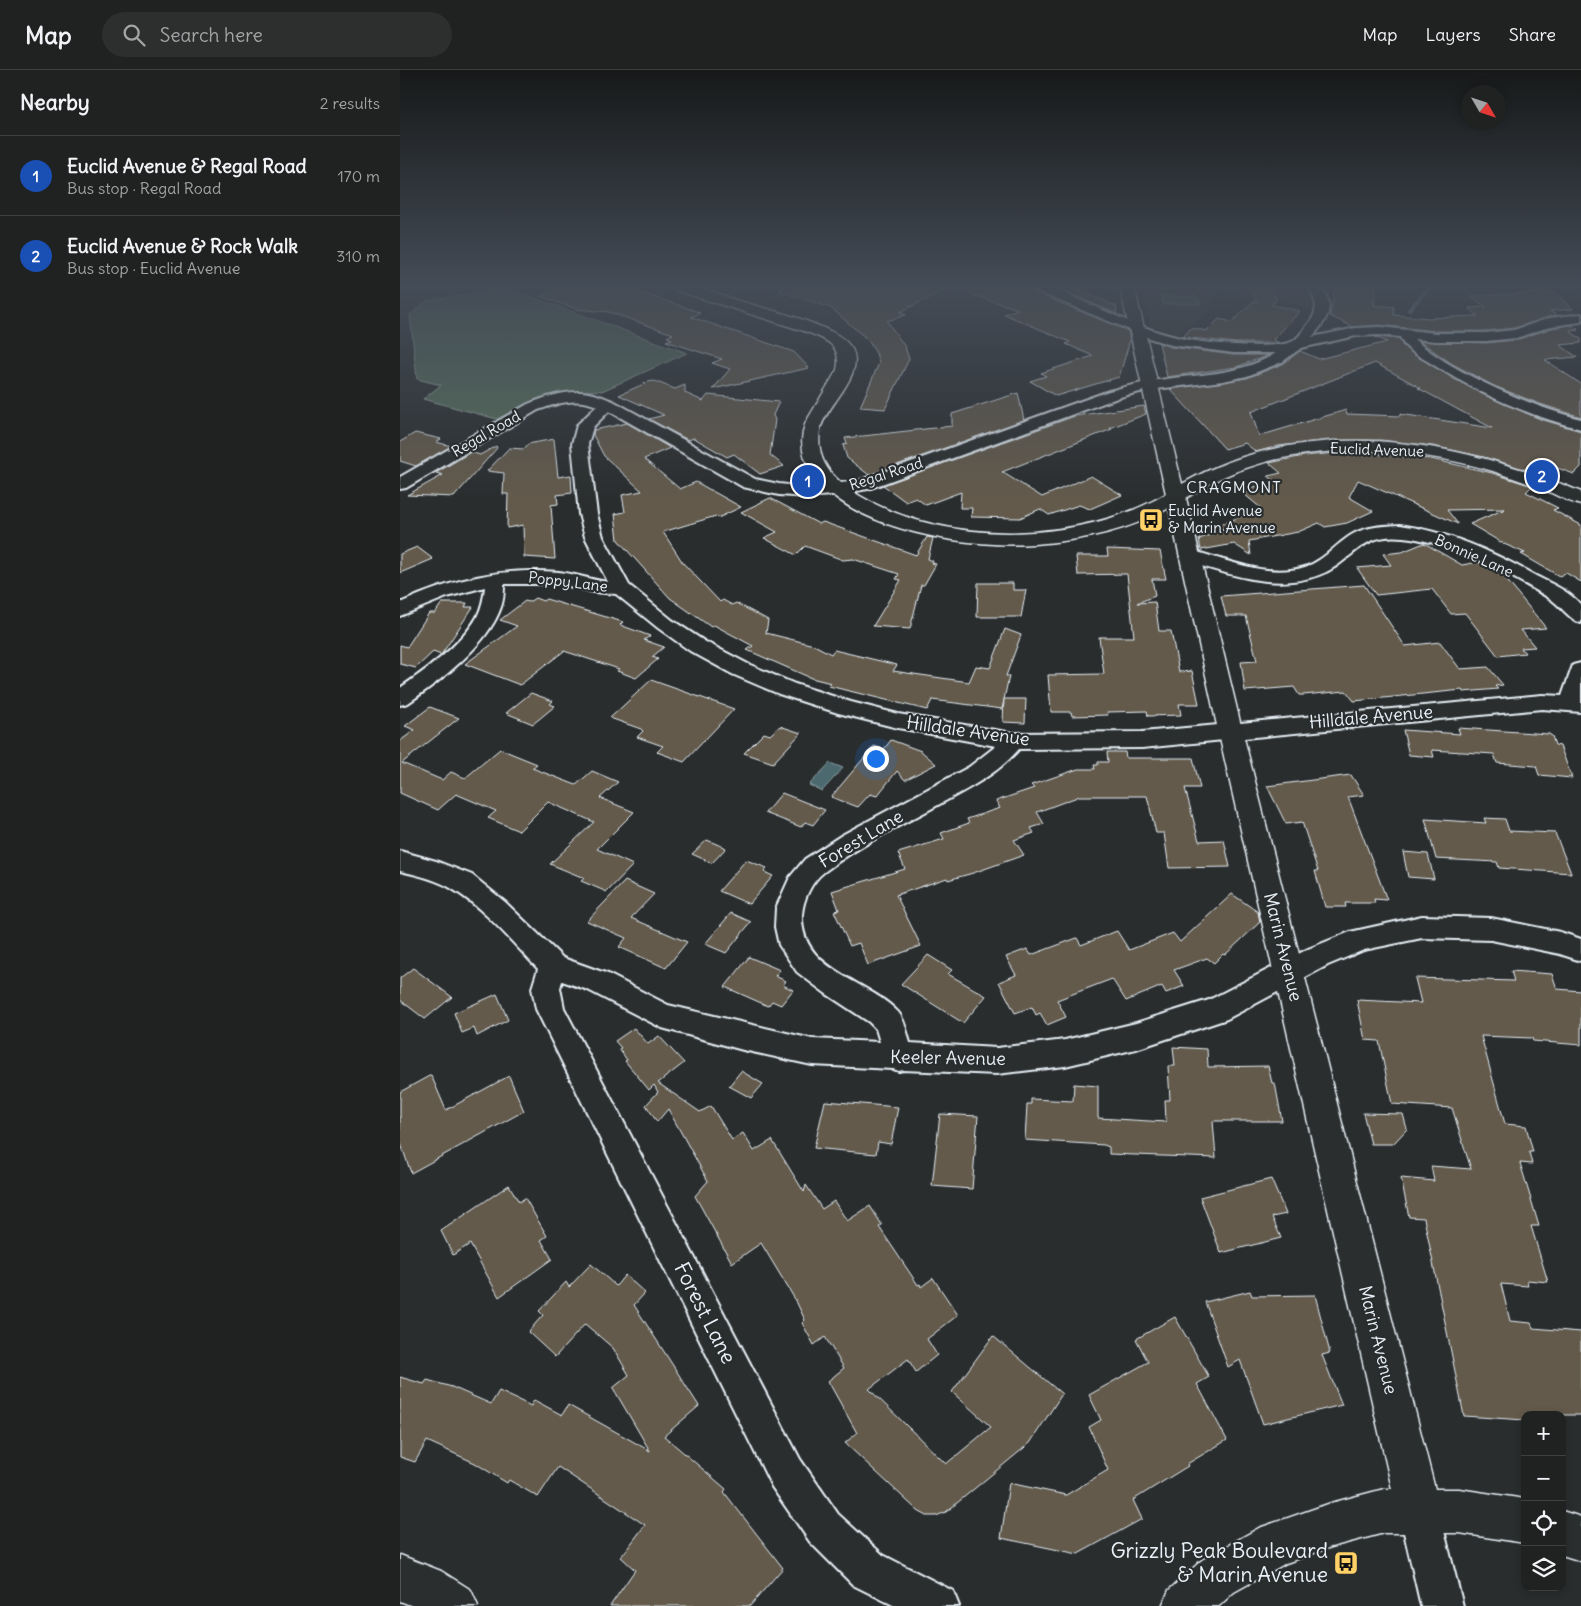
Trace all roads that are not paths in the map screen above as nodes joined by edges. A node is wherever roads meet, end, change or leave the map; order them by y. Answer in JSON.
{"nodes":[{"id":1,"x":847,"y":359,"type":"edge"},
{"id":2,"x":1144,"y":359,"type":"edge"},
{"id":3,"x":1276,"y":359,"type":"edge"},
{"id":4,"x":1431,"y":359,"type":"edge"},
{"id":5,"x":1150,"y":385,"type":"junction"},
{"id":6,"x":608,"y":404,"type":"junction"},
{"id":7,"x":1581,"y":424,"type":"edge"},
{"id":8,"x":400,"y":484,"type":"edge"},
{"id":9,"x":836,"y":490,"type":"junction"},
{"id":10,"x":1176,"y":496,"type":"junction"},
{"id":11,"x":1581,"y":499,"type":"edge"},
{"id":12,"x":1189,"y":556,"type":"junction"},
{"id":13,"x":495,"y":578,"type":"junction"},
{"id":14,"x":621,"y":588,"type":"junction"},
{"id":15,"x":400,"y":610,"type":"edge"},
{"id":16,"x":1581,"y":617,"type":"edge"},
{"id":17,"x":1581,"y":670,"type":"edge"},
{"id":18,"x":400,"y":698,"type":"edge"},
{"id":19,"x":1577,"y":704,"type":"edge"},
{"id":20,"x":1230,"y":730,"type":"junction"},
{"id":21,"x":1013,"y":741,"type":"junction"},
{"id":22,"x":400,"y":862,"type":"edge"},
{"id":23,"x":1581,"y":950,"type":"edge"},
{"id":24,"x":553,"y":966,"type":"junction"},
{"id":25,"x":1289,"y":972,"type":"junction"},
{"id":26,"x":899,"y":1058,"type":"junction"},
{"id":27,"x":1419,"y":1511,"type":"junction"},
{"id":28,"x":1521,"y":1520,"type":"edge"},
{"id":29,"x":1566,"y":1534,"type":"edge"},
{"id":30,"x":1581,"y":1539,"type":"edge"},
{"id":31,"x":400,"y":1578,"type":"edge"},
{"id":32,"x":455,"y":1606,"type":"edge"},
{"id":33,"x":938,"y":1606,"type":"edge"},
{"id":34,"x":1185,"y":1606,"type":"edge"},
{"id":35,"x":1442,"y":1606,"type":"edge"}],
"edges":[{"from":1,"to":9,"type":"street","name":"Euclid Avenue"},
{"from":2,"to":5,"type":"street","name":"Marin Avenue"},
{"from":3,"to":5,"type":"street","name":"Regal Road"},
{"from":4,"to":7,"type":"street"},
{"from":5,"to":9,"type":"street","name":"Regal Road"},
{"from":5,"to":10,"type":"street","name":"Marin Avenue"},
{"from":6,"to":8,"type":"street","name":"Regal Road"},
{"from":6,"to":9,"type":"street","name":"Regal Road"},
{"from":6,"to":14,"type":"street","name":"Hilldale Avenue"},
{"from":9,"to":10,"type":"street","name":"Euclid Avenue"},
{"from":10,"to":11,"type":"street","name":"Euclid Avenue"},
{"from":10,"to":12,"type":"street","name":"Marin Avenue"},
{"from":12,"to":16,"type":"street","name":"Bonnie Lane"},
{"from":12,"to":20,"type":"street","name":"Marin Avenue"},
{"from":13,"to":14,"type":"street","name":"Poppy Lane"},
{"from":13,"to":15,"type":"street","name":"Poppy Lane"},
{"from":13,"to":18,"type":"street"},
{"from":14,"to":21,"type":"street","name":"Hilldale Avenue"},
{"from":17,"to":19,"type":"street"},
{"from":19,"to":20,"type":"street","name":"Hilldale Avenue"},
{"from":20,"to":21,"type":"street","name":"Hilldale Avenue"},
{"from":20,"to":25,"type":"street","name":"Marin Avenue"},
{"from":21,"to":26,"type":"street","name":"Forest Lane"},
{"from":22,"to":24,"type":"street","name":"Keeler Avenue"},
{"from":23,"to":25,"type":"street","name":"Keeler Avenue"},
{"from":24,"to":26,"type":"street","name":"Keeler Avenue"},
{"from":24,"to":33,"type":"street","name":"Forest Lane"},
{"from":25,"to":26,"type":"street","name":"Keeler Avenue"},
{"from":25,"to":27,"type":"street","name":"Marin Avenue"},
{"from":27,"to":28,"type":"street"},
{"from":27,"to":34,"type":"street"},
{"from":27,"to":35,"type":"street","name":"Marin Avenue"},
{"from":29,"to":30,"type":"street"},
{"from":31,"to":32,"type":"street"}]}
